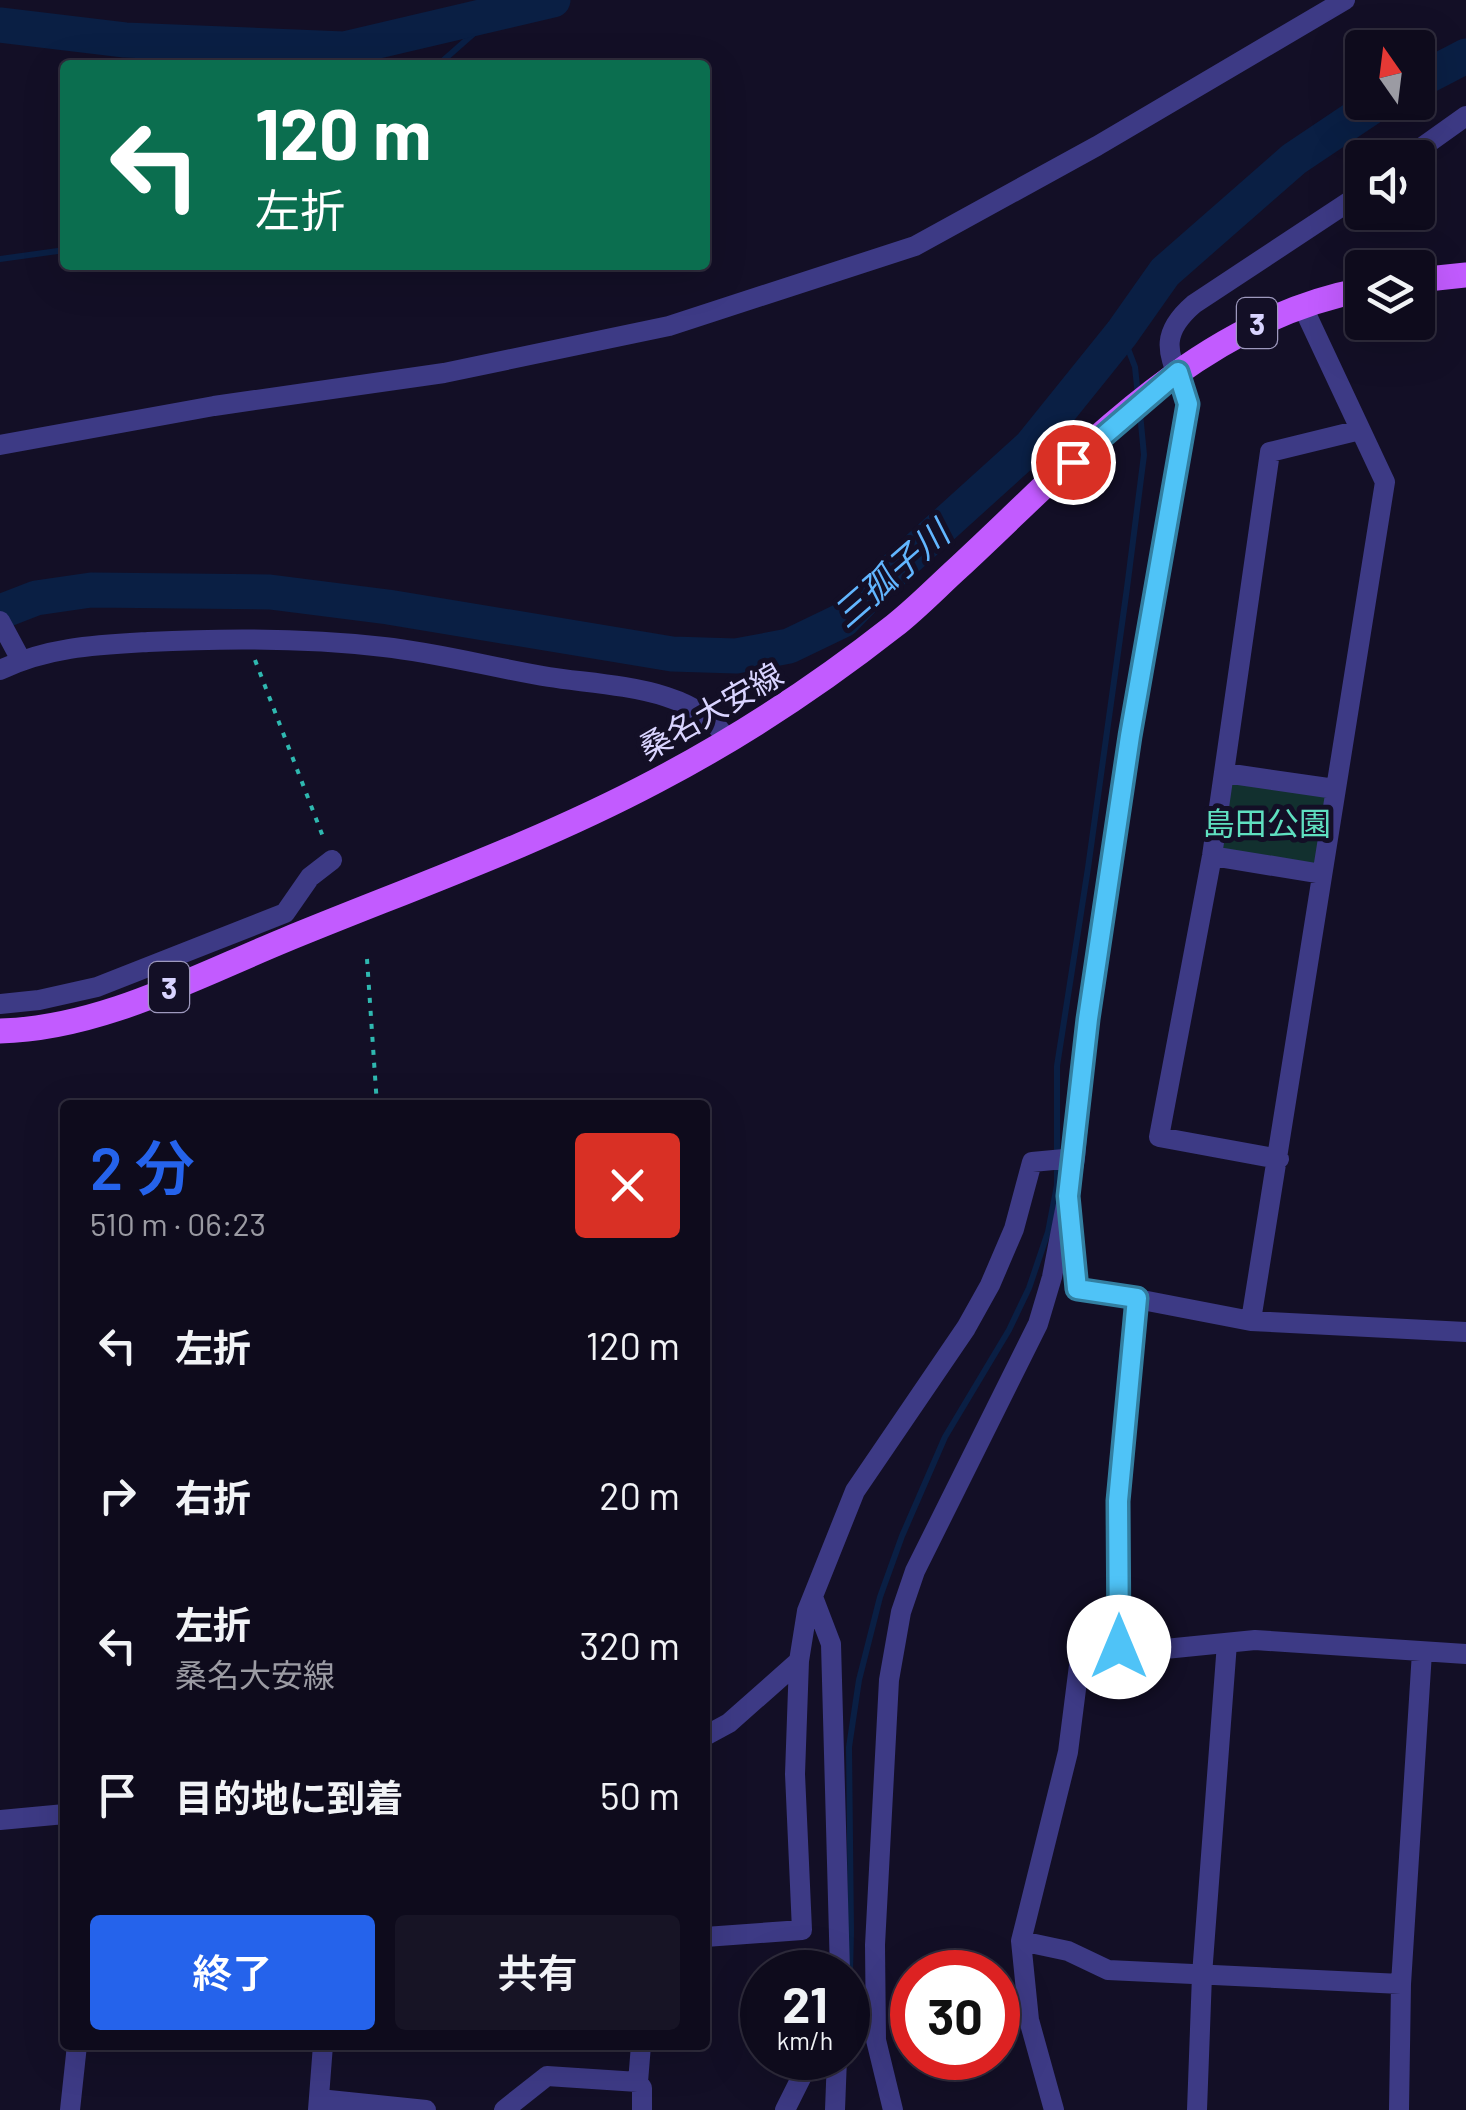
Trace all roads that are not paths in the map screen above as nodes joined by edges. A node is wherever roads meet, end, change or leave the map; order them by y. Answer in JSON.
{"nodes":[{"id":1,"x":1345,"y":0,"type":"edge"},
{"id":2,"x":1466,"y":116,"type":"edge"},
{"id":3,"x":1432,"y":140,"type":"edge"},
{"id":4,"x":1345,"y":204,"type":"edge"},
{"id":5,"x":1466,"y":276,"type":"edge"},
{"id":6,"x":1435,"y":279,"type":"edge"},
{"id":7,"x":1345,"y":294,"type":"edge"},
{"id":8,"x":1302,"y":305,"type":"junction"},
{"id":9,"x":1171,"y":378,"type":"junction"},
{"id":10,"x":1360,"y":430,"type":"junction"},
{"id":11,"x":0,"y":445,"type":"edge"},
{"id":12,"x":0,"y":621,"type":"edge"},
{"id":13,"x":18,"y":655,"type":"junction"},
{"id":14,"x":0,"y":670,"type":"edge"},
{"id":15,"x":728,"y":742,"type":"junction"},
{"id":16,"x":1225,"y":773,"type":"junction"},
{"id":17,"x":1335,"y":789,"type":"junction"},
{"id":18,"x":1212,"y":856,"type":"junction"},
{"id":19,"x":332,"y":860,"type":"road end"},
{"id":20,"x":1322,"y":874,"type":"junction"},
{"id":21,"x":0,"y":1004,"type":"edge"},
{"id":22,"x":0,"y":1030,"type":"edge"},
{"id":23,"x":1070,"y":1158,"type":"junction"},
{"id":24,"x":1279,"y":1159,"type":"junction"},
{"id":25,"x":1068,"y":1196,"type":"junction"},
{"id":26,"x":1137,"y":1298,"type":"junction"},
{"id":27,"x":1252,"y":1314,"type":"dead end"},
{"id":28,"x":1466,"y":1332,"type":"edge"},
{"id":29,"x":813,"y":1597,"type":"junction"},
{"id":30,"x":1227,"y":1643,"type":"junction"},
{"id":31,"x":1119,"y":1647,"type":"junction"},
{"id":32,"x":1422,"y":1652,"type":"junction"},
{"id":33,"x":1466,"y":1654,"type":"edge"},
{"id":34,"x":798,"y":1661,"type":"junction"},
{"id":35,"x":710,"y":1733,"type":"edge"},
{"id":36,"x":60,"y":1814,"type":"edge"},
{"id":37,"x":0,"y":1820,"type":"edge"},
{"id":38,"x":838,"y":1848,"type":"junction"},
{"id":39,"x":710,"y":1936,"type":"edge"},
{"id":40,"x":1021,"y":1941,"type":"junction"},
{"id":41,"x":828,"y":1950,"type":"edge"},
{"id":42,"x":840,"y":1950,"type":"edge"},
{"id":43,"x":1202,"y":1974,"type":"junction"},
{"id":44,"x":1401,"y":1984,"type":"junction"},
{"id":45,"x":77,"y":2050,"type":"edge"},
{"id":46,"x":323,"y":2050,"type":"edge"},
{"id":47,"x":641,"y":2050,"type":"edge"},
{"id":48,"x":799,"y":2080,"type":"edge"},
{"id":49,"x":836,"y":2080,"type":"edge"},
{"id":50,"x":638,"y":2082,"type":"junction"},
{"id":51,"x":319,"y":2105,"type":"edge"},
{"id":52,"x":70,"y":2110,"type":"edge"},
{"id":53,"x":426,"y":2110,"type":"edge"},
{"id":54,"x":504,"y":2110,"type":"edge"},
{"id":55,"x":642,"y":2110,"type":"edge"},
{"id":56,"x":785,"y":2110,"type":"edge"},
{"id":57,"x":835,"y":2110,"type":"edge"},
{"id":58,"x":893,"y":2110,"type":"edge"},
{"id":59,"x":1054,"y":2110,"type":"edge"},
{"id":60,"x":1196,"y":2110,"type":"edge"},
{"id":61,"x":1399,"y":2110,"type":"edge"}],
"edges":[{"from":1,"to":11,"type":"street"},
{"from":2,"to":3,"type":"street"},
{"from":4,"to":9,"type":"street"},
{"from":5,"to":6,"type":"main road"},
{"from":7,"to":8,"type":"main road","name":"桑名大安線","number":"3"},
{"from":8,"to":9,"type":"main road","name":"桑名大安線","number":"3"},
{"from":8,"to":10,"type":"street"},
{"from":9,"to":15,"type":"main road","name":"桑名大安線","number":"3"},
{"from":9,"to":23,"type":"street"},
{"from":10,"to":16,"type":"street"},
{"from":10,"to":17,"type":"street"},
{"from":12,"to":13,"type":"street"},
{"from":13,"to":14,"type":"street"},
{"from":13,"to":15,"type":"street"},
{"from":15,"to":22,"type":"main road","name":"桑名大安線","number":"3"},
{"from":16,"to":17,"type":"street"},
{"from":16,"to":18,"type":"street"},
{"from":17,"to":20,"type":"street"},
{"from":18,"to":20,"type":"street"},
{"from":18,"to":24,"type":"street"},
{"from":19,"to":21,"type":"street"},
{"from":20,"to":24,"type":"street"},
{"from":23,"to":25,"type":"street"},
{"from":23,"to":29,"type":"street"},
{"from":24,"to":27,"type":"street"},
{"from":25,"to":26,"type":"street"},
{"from":25,"to":58,"type":"street"},
{"from":26,"to":28,"type":"street"},
{"from":26,"to":31,"type":"street"},
{"from":29,"to":34,"type":"street"},
{"from":29,"to":38,"type":"street"},
{"from":30,"to":31,"type":"street"},
{"from":30,"to":32,"type":"street"},
{"from":30,"to":43,"type":"street"},
{"from":31,"to":40,"type":"street"},
{"from":32,"to":33,"type":"street"},
{"from":32,"to":44,"type":"street"},
{"from":34,"to":35,"type":"street"},
{"from":34,"to":39,"type":"street"},
{"from":36,"to":37,"type":"street"},
{"from":38,"to":41,"type":"street"},
{"from":38,"to":42,"type":"street"},
{"from":40,"to":43,"type":"street"},
{"from":40,"to":59,"type":"street"},
{"from":43,"to":44,"type":"street"},
{"from":43,"to":60,"type":"street"},
{"from":44,"to":61,"type":"street"},
{"from":45,"to":52,"type":"street"},
{"from":46,"to":51,"type":"street"},
{"from":47,"to":50,"type":"street"},
{"from":48,"to":56,"type":"street"},
{"from":49,"to":57,"type":"street"},
{"from":50,"to":54,"type":"street"},
{"from":50,"to":55,"type":"street"},
{"from":51,"to":53,"type":"street"}]}
